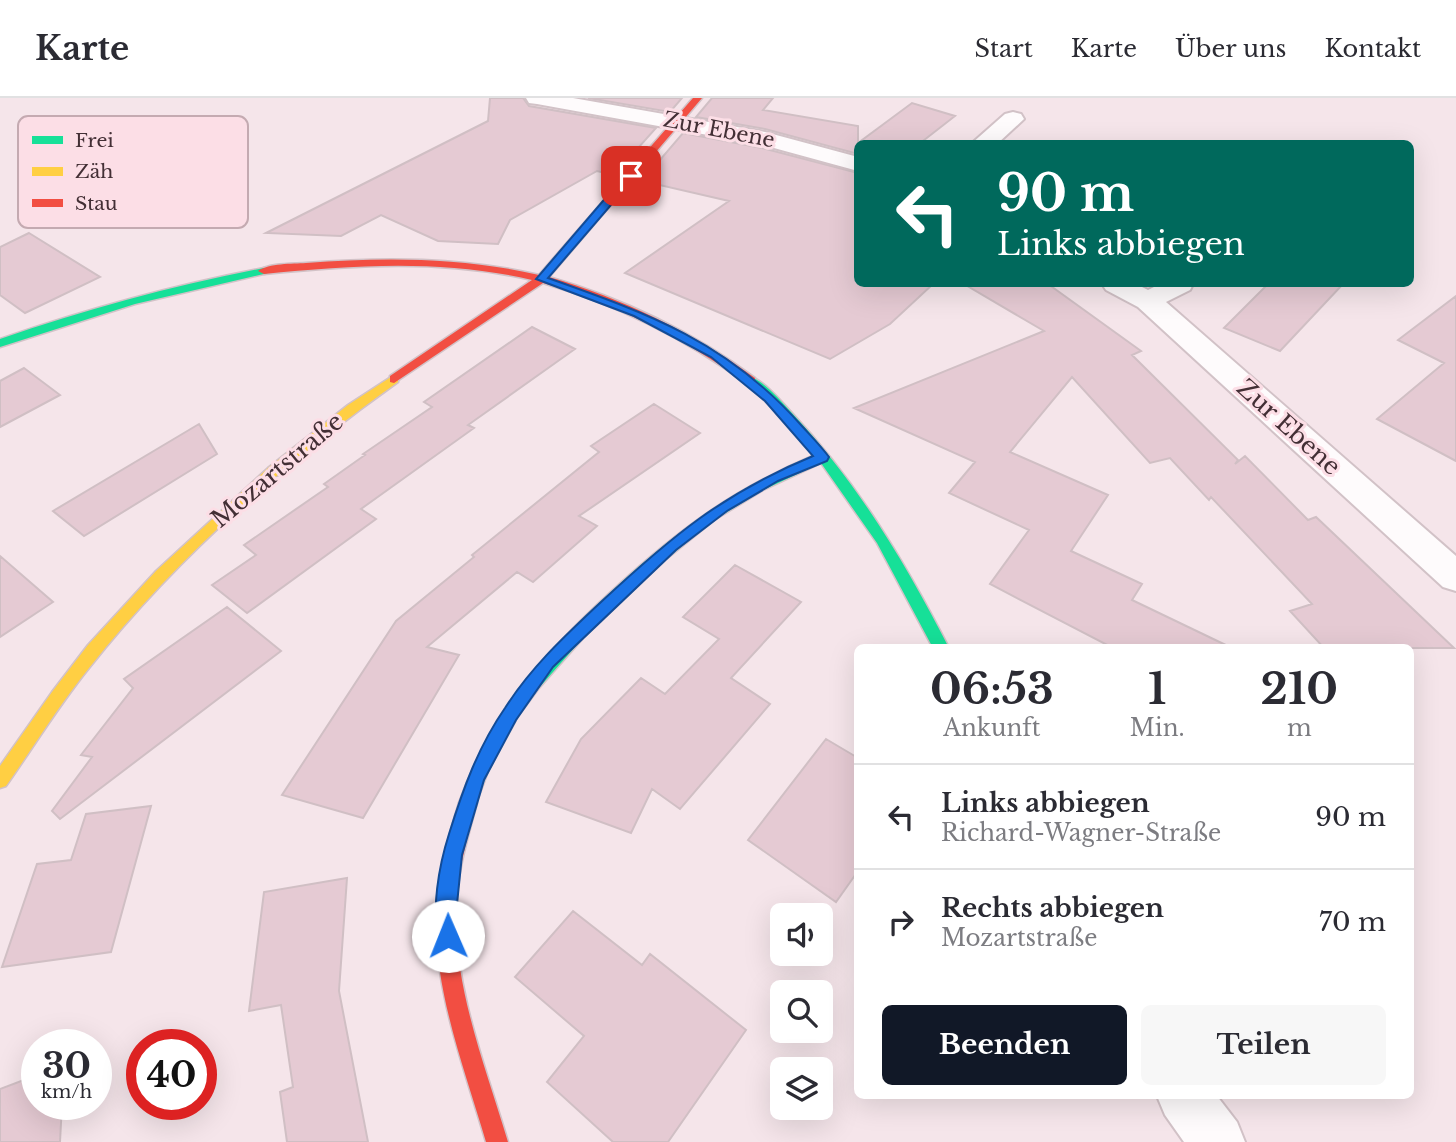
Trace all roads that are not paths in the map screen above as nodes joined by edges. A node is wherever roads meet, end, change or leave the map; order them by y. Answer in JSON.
{"nodes":[{"id":1,"x":537,"y":98,"type":"edge"},
{"id":2,"x":698,"y":98,"type":"edge"},
{"id":3,"x":1013,"y":119,"type":"dead end"},
{"id":4,"x":678,"y":121,"type":"junction"},
{"id":5,"x":987,"y":140,"type":"edge"},
{"id":6,"x":854,"y":163,"type":"edge"},
{"id":7,"x":541,"y":279,"type":"junction"},
{"id":8,"x":1122,"y":287,"type":"edge"},
{"id":9,"x":1174,"y":287,"type":"edge"},
{"id":10,"x":1148,"y":301,"type":"junction"},
{"id":11,"x":0,"y":343,"type":"edge"},
{"id":12,"x":822,"y":457,"type":"junction"},
{"id":13,"x":1448,"y":555,"type":"edge"},
{"id":14,"x":939,"y":644,"type":"edge"},
{"id":15,"x":0,"y":780,"type":"edge"},
{"id":16,"x":1186,"y":1099,"type":"edge"},
{"id":17,"x":497,"y":1142,"type":"edge"},
{"id":18,"x":1217,"y":1142,"type":"edge"}],
"edges":[{"from":1,"to":4,"type":"street","name":"Zur Ebene"},
{"from":2,"to":4,"type":"street","name":"Mozartstraße"},
{"from":3,"to":5,"type":"street"},
{"from":4,"to":6,"type":"street","name":"Zur Ebene"},
{"from":4,"to":7,"type":"street","name":"Mozartstraße"},
{"from":7,"to":11,"type":"street"},
{"from":7,"to":12,"type":"street"},
{"from":7,"to":15,"type":"street","name":"Mozartstraße"},
{"from":8,"to":10,"type":"street","name":"Zur Ebene"},
{"from":9,"to":10,"type":"street"},
{"from":10,"to":13,"type":"street","name":"Zur Ebene"},
{"from":12,"to":14,"type":"street"},
{"from":12,"to":17,"type":"street"},
{"from":16,"to":18,"type":"street"}]}
